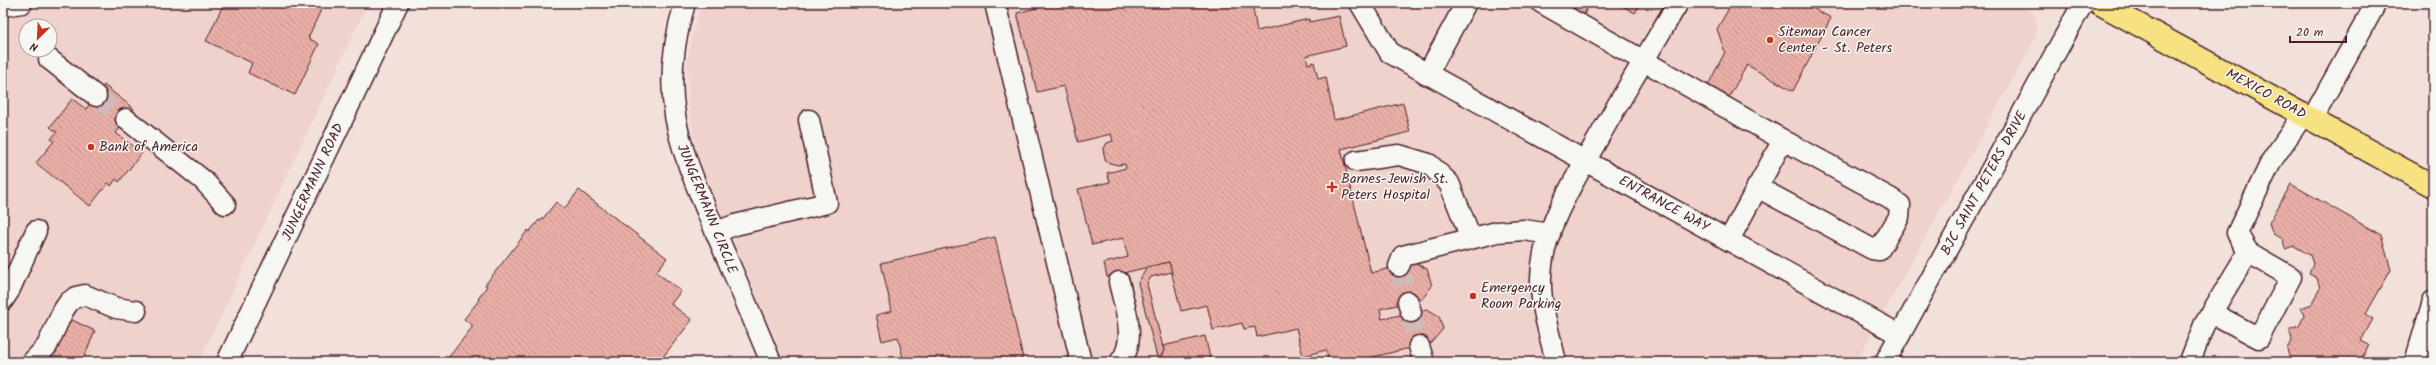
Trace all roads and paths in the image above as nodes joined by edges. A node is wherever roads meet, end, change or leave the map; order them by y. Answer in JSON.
{"nodes":[{"id":1,"x":22,"y":3,"type":"edge"},
{"id":2,"x":398,"y":3,"type":"edge"},
{"id":3,"x":685,"y":3,"type":"edge"},
{"id":4,"x":995,"y":3,"type":"edge"},
{"id":5,"x":1360,"y":3,"type":"edge"},
{"id":6,"x":1466,"y":3,"type":"edge"},
{"id":7,"x":1542,"y":3,"type":"edge"},
{"id":8,"x":1678,"y":3,"type":"edge"},
{"id":9,"x":2083,"y":3,"type":"edge"},
{"id":10,"x":2099,"y":3,"type":"edge"},
{"id":11,"x":3,"y":6,"type":"edge"},
{"id":12,"x":2374,"y":7,"type":"dead end"},
{"id":13,"x":49,"y":59,"type":"dead end"},
{"id":14,"x":1642,"y":60,"type":"junction"},
{"id":15,"x":1427,"y":75,"type":"junction"},
{"id":16,"x":96,"y":96,"type":"tunnel mouth"},
{"id":17,"x":2307,"y":117,"type":"junction"},
{"id":18,"x":126,"y":119,"type":"tunnel mouth"},
{"id":19,"x":809,"y":120,"type":"dead end"},
{"id":20,"x":1783,"y":140,"type":"junction"},
{"id":21,"x":1356,"y":161,"type":"dead end"},
{"id":22,"x":1585,"y":161,"type":"junction"},
{"id":23,"x":2433,"y":186,"type":"edge"},
{"id":24,"x":1758,"y":187,"type":"junction"},
{"id":25,"x":225,"y":204,"type":"dead end"},
{"id":26,"x":36,"y":231,"type":"dead end"},
{"id":27,"x":716,"y":232,"type":"junction"},
{"id":28,"x":1550,"y":234,"type":"junction"},
{"id":29,"x":1471,"y":238,"type":"junction"},
{"id":30,"x":1729,"y":240,"type":"junction"},
{"id":31,"x":2248,"y":252,"type":"junction"},
{"id":32,"x":1399,"y":266,"type":"dead end"},
{"id":33,"x":1119,"y":282,"type":"dead end"},
{"id":34,"x":3,"y":300,"type":"edge"},
{"id":35,"x":2433,"y":301,"type":"edge"},
{"id":36,"x":136,"y":312,"type":"dead end"},
{"id":37,"x":2212,"y":313,"type":"junction"},
{"id":38,"x":1900,"y":335,"type":"junction"},
{"id":39,"x":234,"y":360,"type":"edge"},
{"id":40,"x":32,"y":362,"type":"edge"},
{"id":41,"x":770,"y":362,"type":"edge"},
{"id":42,"x":1081,"y":362,"type":"edge"},
{"id":43,"x":1120,"y":362,"type":"edge"},
{"id":44,"x":1556,"y":362,"type":"edge"},
{"id":45,"x":1885,"y":362,"type":"edge"},
{"id":46,"x":2192,"y":362,"type":"edge"},
{"id":47,"x":2415,"y":362,"type":"edge"}],
"edges":[{"from":1,"to":11,"type":"street"},
{"from":2,"to":39,"type":"street","name":"JUNGERMANN ROAD"},
{"from":3,"to":27,"type":"street","name":"JUNGERMANN CIRCLE"},
{"from":4,"to":42,"type":"street"},
{"from":5,"to":15,"type":"street","name":"ENTRANCE WAY"},
{"from":6,"to":15,"type":"street"},
{"from":7,"to":14,"type":"street"},
{"from":8,"to":14,"type":"street"},
{"from":9,"to":38,"type":"street","name":"BJC SAINT PETERS DRIVE"},
{"from":10,"to":17,"type":"main road","name":"MEXICO ROAD"},
{"from":12,"to":17,"type":"street"},
{"from":13,"to":16,"type":"street"},
{"from":14,"to":20,"type":"street"},
{"from":14,"to":22,"type":"street"},
{"from":15,"to":22,"type":"street","name":"ENTRANCE WAY"},
{"from":17,"to":23,"type":"main road","name":"MEXICO ROAD"},
{"from":17,"to":31,"type":"street"},
{"from":18,"to":25,"type":"street"},
{"from":19,"to":27,"type":"street"},
{"from":20,"to":24,"type":"street"},
{"from":20,"to":24,"type":"street"},
{"from":21,"to":29,"type":"street"},
{"from":22,"to":28,"type":"street"},
{"from":22,"to":30,"type":"street","name":"ENTRANCE WAY"},
{"from":24,"to":30,"type":"street"},
{"from":26,"to":34,"type":"street"},
{"from":27,"to":41,"type":"street","name":"JUNGERMANN CIRCLE"},
{"from":28,"to":29,"type":"street"},
{"from":28,"to":44,"type":"street"},
{"from":29,"to":32,"type":"street"},
{"from":30,"to":38,"type":"street","name":"ENTRANCE WAY"},
{"from":31,"to":37,"type":"street"},
{"from":31,"to":37,"type":"street"},
{"from":33,"to":43,"type":"street"},
{"from":35,"to":47,"type":"street"},
{"from":36,"to":40,"type":"street"},
{"from":37,"to":46,"type":"street"},
{"from":38,"to":45,"type":"street","name":"BJC SAINT PETERS DRIVE"}]}
